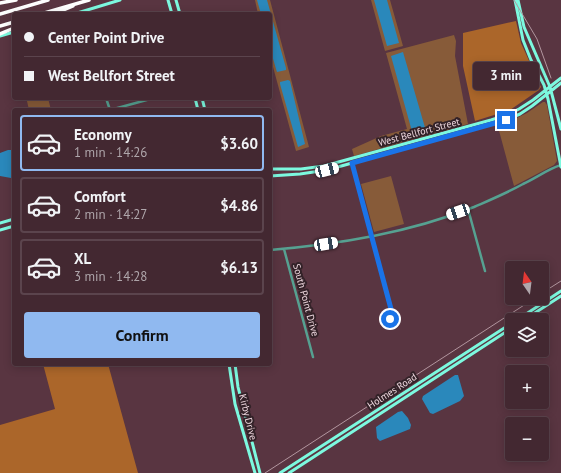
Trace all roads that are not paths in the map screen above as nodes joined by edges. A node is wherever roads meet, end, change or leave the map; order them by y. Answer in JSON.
{"nodes":[{"id":1,"x":6,"y":0,"type":"edge"},
{"id":2,"x":16,"y":0,"type":"edge"},
{"id":3,"x":48,"y":0,"type":"edge"},
{"id":4,"x":89,"y":0,"type":"edge"},
{"id":5,"x":120,"y":0,"type":"edge"},
{"id":6,"x":168,"y":0,"type":"edge"},
{"id":7,"x":176,"y":0,"type":"edge"},
{"id":8,"x":514,"y":0,"type":"edge"},
{"id":9,"x":518,"y":0,"type":"edge"},
{"id":10,"x":0,"y":3,"type":"edge"},
{"id":11,"x":76,"y":4,"type":"junction"},
{"id":12,"x":48,"y":12,"type":"edge"},
{"id":13,"x":60,"y":12,"type":"edge"},
{"id":14,"x":85,"y":12,"type":"edge"},
{"id":15,"x":171,"y":12,"type":"edge"},
{"id":16,"x":179,"y":12,"type":"edge"},
{"id":17,"x":0,"y":14,"type":"edge"},
{"id":18,"x":12,"y":23,"type":"edge"},
{"id":19,"x":0,"y":26,"type":"edge"},
{"id":20,"x":12,"y":29,"type":"edge"},
{"id":21,"x":12,"y":32,"type":"edge"},
{"id":22,"x":0,"y":35,"type":"edge"},
{"id":23,"x":561,"y":78,"type":"edge"},
{"id":24,"x":561,"y":83,"type":"edge"},
{"id":25,"x":550,"y":87,"type":"junction"},
{"id":26,"x":546,"y":90,"type":"junction"},
{"id":27,"x":552,"y":91,"type":"junction"},
{"id":28,"x":547,"y":94,"type":"junction"},
{"id":29,"x":147,"y":100,"type":"edge"},
{"id":30,"x":117,"y":108,"type":"edge"},
{"id":31,"x":561,"y":129,"type":"edge"},
{"id":32,"x":351,"y":159,"type":"junction"},
{"id":33,"x":352,"y":163,"type":"junction"},
{"id":34,"x":561,"y":166,"type":"edge"},
{"id":35,"x":272,"y":169,"type":"edge"},
{"id":36,"x":279,"y":170,"type":"junction"},
{"id":37,"x":272,"y":176,"type":"edge"},
{"id":38,"x":280,"y":176,"type":"junction"},
{"id":39,"x":468,"y":209,"type":"junction"},
{"id":40,"x":12,"y":220,"type":"edge"},
{"id":41,"x":0,"y":223,"type":"edge"},
{"id":42,"x":12,"y":227,"type":"edge"},
{"id":43,"x":0,"y":230,"type":"edge"},
{"id":44,"x":372,"y":237,"type":"junction"},
{"id":45,"x":284,"y":249,"type":"junction"},
{"id":46,"x":272,"y":250,"type":"edge"},
{"id":47,"x":485,"y":270,"type":"dead end"},
{"id":48,"x":561,"y":291,"type":"edge"},
{"id":49,"x":561,"y":296,"type":"edge"},
{"id":50,"x":530,"y":313,"type":"edge"},
{"id":51,"x":531,"y":313,"type":"edge"},
{"id":52,"x":390,"y":319,"type":"dead end"},
{"id":53,"x":505,"y":327,"type":"edge"},
{"id":54,"x":505,"y":333,"type":"edge"},
{"id":55,"x":465,"y":353,"type":"junction"},
{"id":56,"x":313,"y":356,"type":"dead end"},
{"id":57,"x":468,"y":357,"type":"junction"},
{"id":58,"x":229,"y":366,"type":"edge"},
{"id":59,"x":235,"y":366,"type":"edge"},
{"id":60,"x":237,"y":376,"type":"junction"},
{"id":61,"x":230,"y":377,"type":"junction"},
{"id":62,"x":404,"y":393,"type":"junction"},
{"id":63,"x":406,"y":397,"type":"junction"},
{"id":64,"x":248,"y":426,"type":"junction"},
{"id":65,"x":242,"y":428,"type":"junction"},
{"id":66,"x":315,"y":451,"type":"junction"},
{"id":67,"x":318,"y":454,"type":"junction"},
{"id":68,"x":255,"y":473,"type":"edge"},
{"id":69,"x":260,"y":473,"type":"edge"},
{"id":70,"x":280,"y":473,"type":"edge"},
{"id":71,"x":289,"y":473,"type":"edge"}],
"edges":[{"from":1,"to":10,"type":"main road"},
{"from":2,"to":10,"type":"highway"},
{"from":3,"to":17,"type":"highway"},
{"from":4,"to":11,"type":"highway"},
{"from":5,"to":14,"type":"main road"},
{"from":6,"to":15,"type":"main road"},
{"from":7,"to":16,"type":"main road"},
{"from":8,"to":26,"type":"main road"},
{"from":9,"to":25,"type":"main road"},
{"from":11,"to":12,"type":"highway"},
{"from":11,"to":13,"type":"highway"},
{"from":18,"to":19,"type":"highway"},
{"from":20,"to":22,"type":"highway"},
{"from":21,"to":22,"type":"main road"},
{"from":23,"to":25,"type":"main road","name":"West Bellfort Street"},
{"from":24,"to":27,"type":"main road","name":"West Bellfort Street"},
{"from":25,"to":26,"type":"main road","name":"West Bellfort Street"},
{"from":25,"to":27,"type":"main road"},
{"from":26,"to":28,"type":"main road"},
{"from":26,"to":32,"type":"main road","name":"West Bellfort Street"},
{"from":27,"to":28,"type":"main road","name":"West Bellfort Street"},
{"from":27,"to":31,"type":"main road"},
{"from":28,"to":33,"type":"main road","name":"West Bellfort Street"},
{"from":28,"to":34,"type":"main road"},
{"from":29,"to":30,"type":"street"},
{"from":32,"to":33,"type":"street"},
{"from":32,"to":36,"type":"main road","name":"West Bellfort Street"},
{"from":33,"to":38,"type":"main road","name":"West Bellfort Street"},
{"from":33,"to":44,"type":"street"},
{"from":34,"to":39,"type":"street"},
{"from":35,"to":36,"type":"main road","name":"West Bellfort Street"},
{"from":36,"to":38,"type":"main road"},
{"from":37,"to":38,"type":"main road","name":"West Bellfort Street"},
{"from":39,"to":44,"type":"street"},
{"from":39,"to":47,"type":"street"},
{"from":40,"to":41,"type":"main road"},
{"from":42,"to":43,"type":"main road"},
{"from":44,"to":45,"type":"street"},
{"from":44,"to":52,"type":"street"},
{"from":45,"to":46,"type":"street"},
{"from":45,"to":56,"type":"street","name":"South Point Drive"},
{"from":48,"to":50,"type":"main road"},
{"from":49,"to":51,"type":"main road"},
{"from":53,"to":55,"type":"main road","name":"Holmes Road"},
{"from":54,"to":57,"type":"main road","name":"Holmes Road"},
{"from":55,"to":57,"type":"main road"},
{"from":55,"to":62,"type":"main road","name":"Holmes Road"},
{"from":57,"to":63,"type":"main road","name":"Holmes Road"},
{"from":58,"to":61,"type":"main road","name":"Kirby Drive"},
{"from":59,"to":60,"type":"main road","name":"Kirby Drive"},
{"from":60,"to":61,"type":"main road"},
{"from":60,"to":64,"type":"main road","name":"Kirby Drive"},
{"from":61,"to":65,"type":"main road","name":"Kirby Drive"},
{"from":62,"to":63,"type":"main road"},
{"from":62,"to":66,"type":"main road","name":"Holmes Road"},
{"from":63,"to":67,"type":"main road","name":"Holmes Road"},
{"from":64,"to":65,"type":"main road"},
{"from":64,"to":69,"type":"main road","name":"Kirby Drive"},
{"from":65,"to":68,"type":"main road","name":"Kirby Drive"},
{"from":66,"to":67,"type":"main road"},
{"from":66,"to":70,"type":"main road","name":"Holmes Road"},
{"from":67,"to":71,"type":"main road","name":"Holmes Road"}]}
